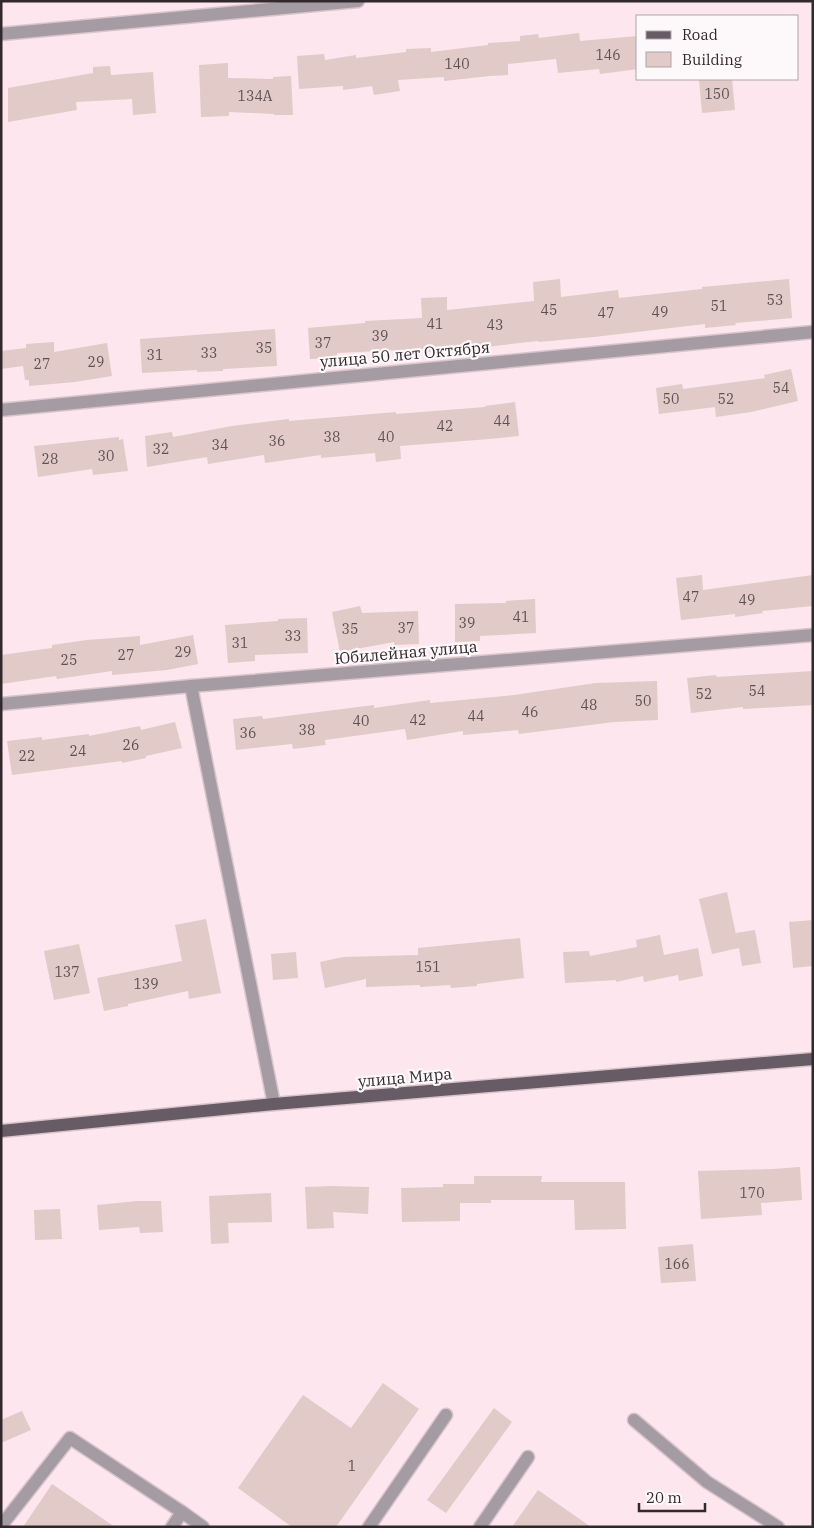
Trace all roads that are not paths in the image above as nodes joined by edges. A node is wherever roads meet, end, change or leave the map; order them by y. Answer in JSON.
{"nodes":[{"id":1,"x":358,"y":1,"type":"edge"},
{"id":2,"x":1,"y":34,"type":"edge"},
{"id":3,"x":813,"y":332,"type":"edge"},
{"id":4,"x":1,"y":410,"type":"edge"},
{"id":5,"x":813,"y":635,"type":"edge"},
{"id":6,"x":191,"y":686,"type":"junction"},
{"id":7,"x":1,"y":704,"type":"edge"},
{"id":8,"x":813,"y":1058,"type":"edge"},
{"id":9,"x":274,"y":1104,"type":"junction"},
{"id":10,"x":1,"y":1131,"type":"edge"},
{"id":11,"x":446,"y":1414,"type":"dead end"},
{"id":12,"x":634,"y":1420,"type":"dead end"},
{"id":13,"x":528,"y":1457,"type":"dead end"},
{"id":14,"x":182,"y":1512,"type":"junction"},
{"id":15,"x":1,"y":1526,"type":"edge"},
{"id":16,"x":172,"y":1527,"type":"edge"},
{"id":17,"x":203,"y":1527,"type":"edge"},
{"id":18,"x":368,"y":1527,"type":"edge"},
{"id":19,"x":480,"y":1527,"type":"edge"},
{"id":20,"x":778,"y":1527,"type":"edge"}],
"edges":[{"from":1,"to":2,"type":"street"},
{"from":3,"to":4,"type":"street","name":"улица 50 лет Октября"},
{"from":5,"to":6,"type":"street","name":"Юбилейная улица"},
{"from":6,"to":7,"type":"street","name":"Юбилейная улица"},
{"from":6,"to":9,"type":"street"},
{"from":8,"to":9,"type":"main road","name":"улица Мира"},
{"from":9,"to":10,"type":"main road","name":"улица Мира"},
{"from":11,"to":18,"type":"street"},
{"from":12,"to":20,"type":"street"},
{"from":13,"to":19,"type":"street"},
{"from":14,"to":15,"type":"street"},
{"from":14,"to":16,"type":"street"},
{"from":14,"to":17,"type":"street"}]}
